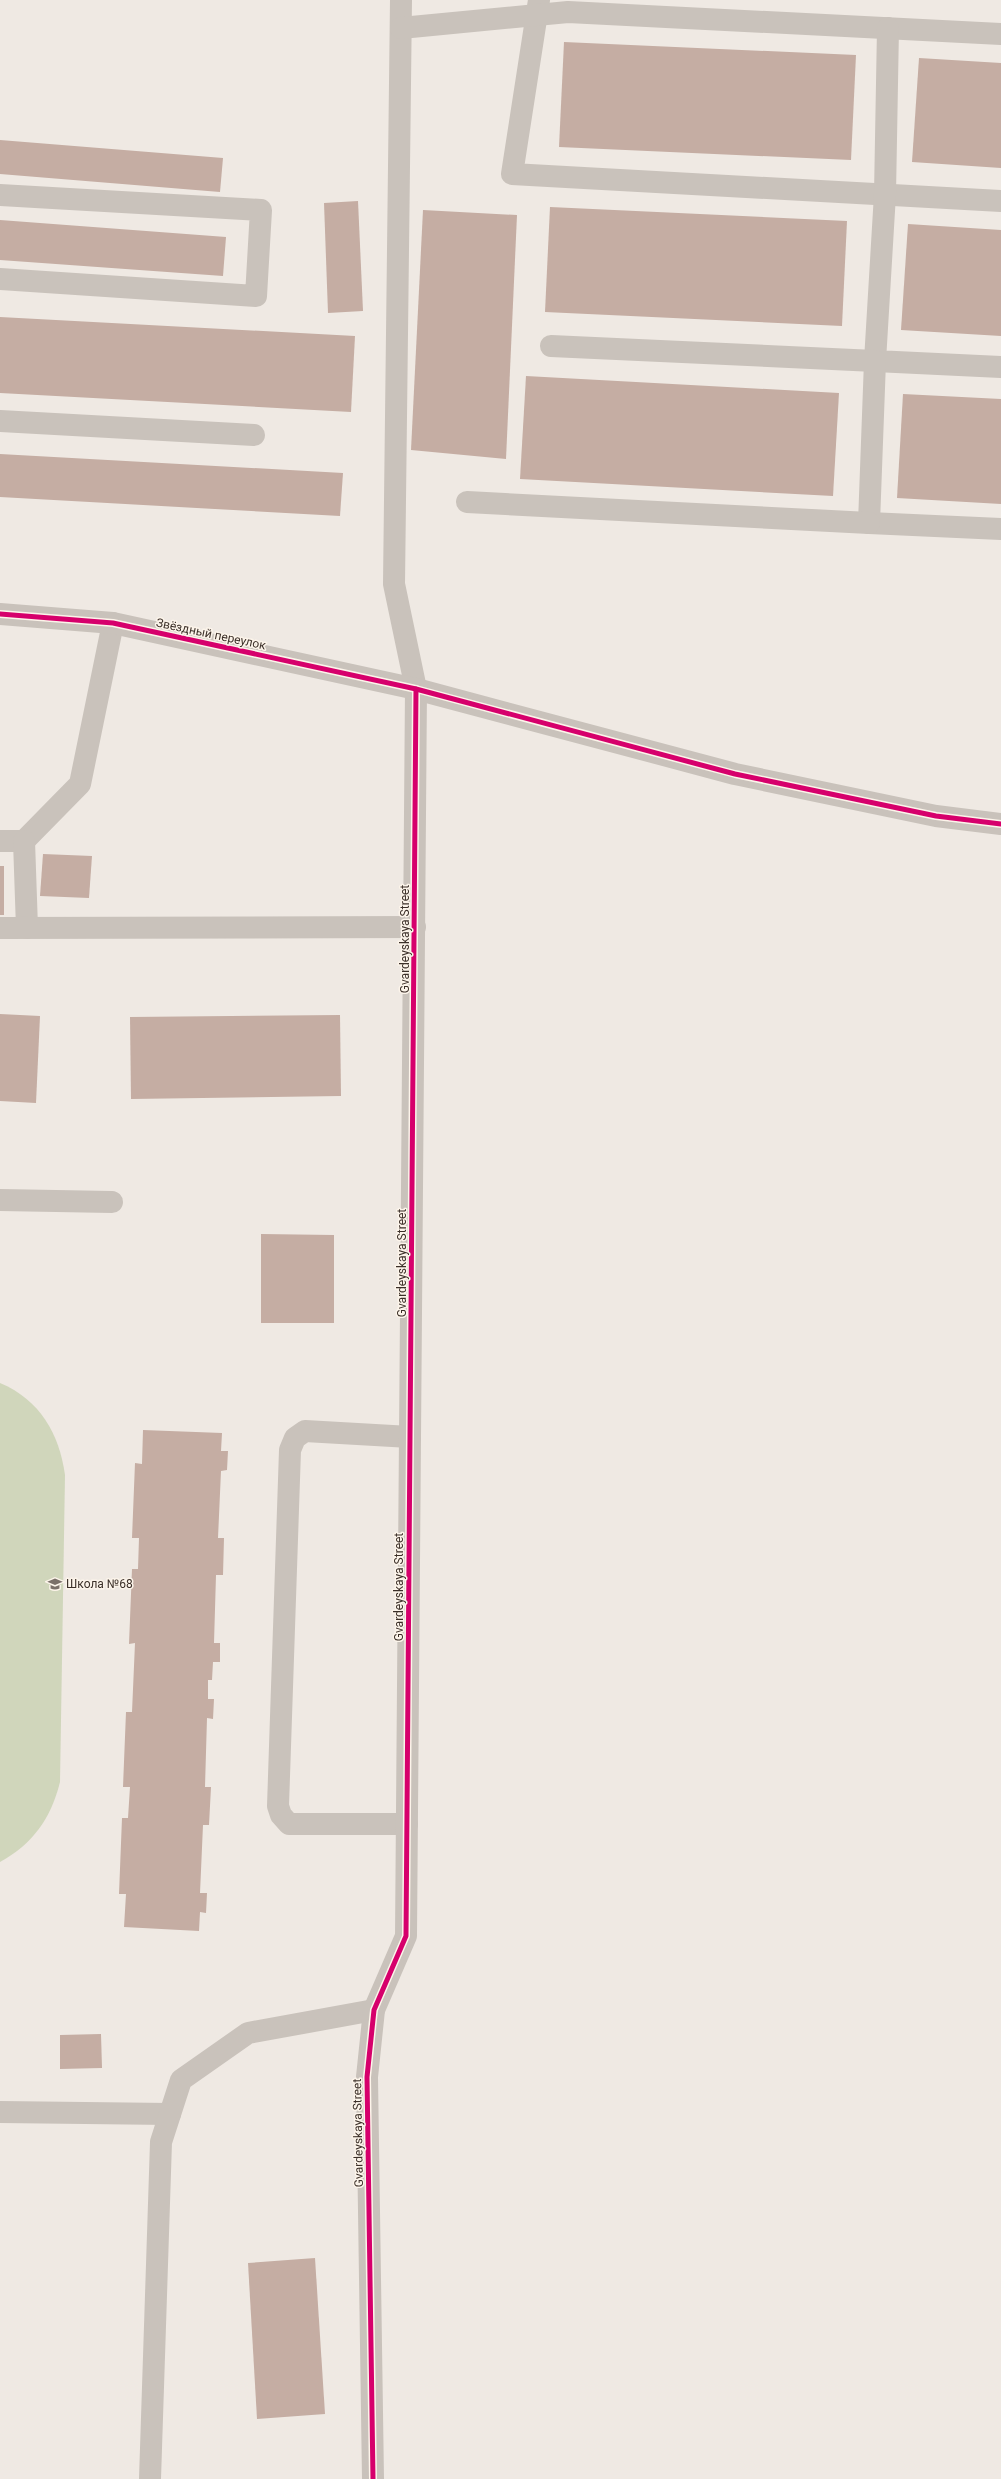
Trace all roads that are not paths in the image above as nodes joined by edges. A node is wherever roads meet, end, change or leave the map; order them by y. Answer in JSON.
{"nodes":[{"id":1,"x":401,"y":0,"type":"edge"},
{"id":2,"x":539,"y":8,"type":"edge"},
{"id":3,"x":401,"y":28,"type":"junction"},
{"id":4,"x":888,"y":28,"type":"junction"},
{"id":5,"x":1001,"y":34,"type":"edge"},
{"id":6,"x":885,"y":194,"type":"junction"},
{"id":7,"x":0,"y":195,"type":"edge"},
{"id":8,"x":1001,"y":201,"type":"edge"},
{"id":9,"x":0,"y":278,"type":"edge"},
{"id":10,"x":551,"y":346,"type":"dead end"},
{"id":11,"x":875,"y":361,"type":"junction"},
{"id":12,"x":1001,"y":367,"type":"edge"},
{"id":13,"x":0,"y":421,"type":"edge"},
{"id":14,"x":254,"y":435,"type":"dead end"},
{"id":15,"x":467,"y":502,"type":"dead end"},
{"id":16,"x":869,"y":522,"type":"junction"},
{"id":17,"x":1001,"y":529,"type":"edge"},
{"id":18,"x":0,"y":614,"type":"edge"},
{"id":19,"x":113,"y":623,"type":"junction"},
{"id":20,"x":416,"y":689,"type":"junction"},
{"id":21,"x":1001,"y":824,"type":"edge"},
{"id":22,"x":0,"y":841,"type":"edge"},
{"id":23,"x":24,"y":841,"type":"junction"},
{"id":24,"x":0,"y":928,"type":"edge"},
{"id":25,"x":27,"y":928,"type":"junction"},
{"id":26,"x":415,"y":928,"type":"junction"},
{"id":27,"x":0,"y":1200,"type":"edge"},
{"id":28,"x":112,"y":1202,"type":"dead end"},
{"id":29,"x":410,"y":1437,"type":"junction"},
{"id":30,"x":407,"y":1824,"type":"junction"},
{"id":31,"x":374,"y":2010,"type":"junction"},
{"id":32,"x":0,"y":2112,"type":"edge"},
{"id":33,"x":170,"y":2114,"type":"junction"},
{"id":34,"x":150,"y":2479,"type":"edge"},
{"id":35,"x":373,"y":2479,"type":"edge"}],
"edges":[{"from":1,"to":3,"type":"street","name":"Gvardeyskaya Street"},
{"from":2,"to":3,"type":"street"},
{"from":2,"to":4,"type":"street"},
{"from":2,"to":6,"type":"street"},
{"from":3,"to":20,"type":"street","name":"Gvardeyskaya Street"},
{"from":4,"to":5,"type":"street"},
{"from":4,"to":6,"type":"street"},
{"from":6,"to":8,"type":"street"},
{"from":6,"to":11,"type":"street"},
{"from":7,"to":9,"type":"street"},
{"from":10,"to":11,"type":"street"},
{"from":11,"to":12,"type":"street"},
{"from":11,"to":16,"type":"street"},
{"from":13,"to":14,"type":"street"},
{"from":15,"to":16,"type":"street"},
{"from":16,"to":17,"type":"street"},
{"from":18,"to":19,"type":"street","name":"Звёздный переулок"},
{"from":19,"to":20,"type":"street","name":"Звёздный переулок"},
{"from":19,"to":23,"type":"street"},
{"from":20,"to":21,"type":"street","name":"Звёздный переулок"},
{"from":20,"to":26,"type":"street","name":"Gvardeyskaya Street"},
{"from":22,"to":23,"type":"street"},
{"from":23,"to":25,"type":"street"},
{"from":24,"to":25,"type":"street"},
{"from":25,"to":26,"type":"street"},
{"from":26,"to":29,"type":"street","name":"Gvardeyskaya Street"},
{"from":27,"to":28,"type":"street"},
{"from":29,"to":30,"type":"street","name":"Gvardeyskaya Street"},
{"from":29,"to":30,"type":"street"},
{"from":30,"to":31,"type":"street","name":"Gvardeyskaya Street"},
{"from":31,"to":33,"type":"street"},
{"from":31,"to":35,"type":"street","name":"Gvardeyskaya Street"},
{"from":32,"to":33,"type":"street"},
{"from":33,"to":34,"type":"street"}]}
